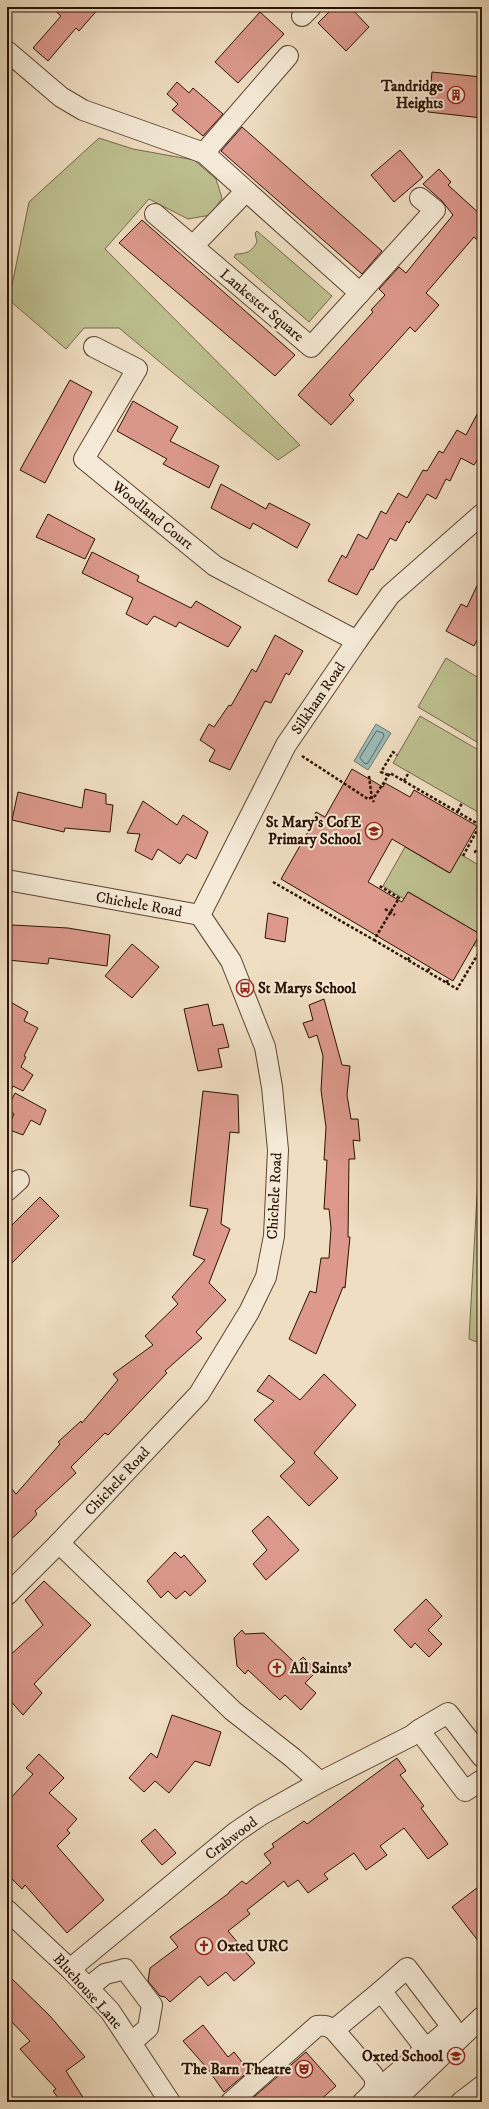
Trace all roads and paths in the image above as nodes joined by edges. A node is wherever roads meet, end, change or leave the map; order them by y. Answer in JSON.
{"nodes":[{"id":1,"x":7,"y":51,"type":"edge"},
{"id":2,"x":288,"y":56,"type":"dead end"},
{"id":3,"x":204,"y":153,"type":"junction"},
{"id":4,"x":246,"y":191,"type":"junction"},
{"id":5,"x":420,"y":198,"type":"dead end"},
{"id":6,"x":156,"y":214,"type":"dead end"},
{"id":7,"x":193,"y":246,"type":"junction"},
{"id":8,"x":360,"y":293,"type":"junction"},
{"id":9,"x":94,"y":347,"type":"dead end"},
{"id":10,"x":482,"y":514,"type":"edge"},
{"id":11,"x":357,"y":641,"type":"junction"},
{"id":12,"x":286,"y":745,"type":"junction"},
{"id":13,"x":397,"y":755,"type":"dead end"},
{"id":14,"x":410,"y":772,"type":"dead end"},
{"id":15,"x":369,"y":776,"type":"dead end"},
{"id":16,"x":388,"y":776,"type":"junction"},
{"id":17,"x":404,"y":781,"type":"junction"},
{"id":18,"x":373,"y":800,"type":"junction"},
{"id":19,"x":462,"y":803,"type":"dead end"},
{"id":20,"x":458,"y":811,"type":"junction"},
{"id":21,"x":482,"y":842,"type":"edge"},
{"id":22,"x":463,"y":856,"type":"dead end"},
{"id":23,"x":482,"y":856,"type":"edge"},
{"id":24,"x":7,"y":880,"type":"edge"},
{"id":25,"x":273,"y":882,"type":"dead end"},
{"id":26,"x":378,"y":885,"type":"dead end"},
{"id":27,"x":385,"y":909,"type":"dead end"},
{"id":28,"x":390,"y":913,"type":"junction"},
{"id":29,"x":200,"y":915,"type":"junction"},
{"id":30,"x":395,"y":915,"type":"dead end"},
{"id":31,"x":374,"y":940,"type":"junction"},
{"id":32,"x":389,"y":943,"type":"dead end"},
{"id":33,"x":387,"y":948,"type":"junction"},
{"id":34,"x":481,"y":949,"type":"edge"},
{"id":35,"x":410,"y":956,"type":"dead end"},
{"id":36,"x":408,"y":960,"type":"junction"},
{"id":37,"x":430,"y":967,"type":"dead end"},
{"id":38,"x":428,"y":971,"type":"junction"},
{"id":39,"x":448,"y":978,"type":"dead end"},
{"id":40,"x":447,"y":982,"type":"junction"},
{"id":41,"x":59,"y":1543,"type":"junction"},
{"id":42,"x":7,"y":1595,"type":"edge"},
{"id":43,"x":415,"y":1733,"type":"junction"},
{"id":44,"x":478,"y":1744,"type":"edge"},
{"id":45,"x":482,"y":1780,"type":"edge"},
{"id":46,"x":320,"y":1782,"type":"junction"},
{"id":47,"x":7,"y":1910,"type":"edge"},
{"id":48,"x":70,"y":1969,"type":"junction"},
{"id":49,"x":88,"y":1988,"type":"junction"},
{"id":50,"x":381,"y":1990,"type":"junction"},
{"id":51,"x":482,"y":2017,"type":"edge"},
{"id":52,"x":334,"y":2030,"type":"junction"},
{"id":53,"x":132,"y":2042,"type":"junction"},
{"id":54,"x":426,"y":2049,"type":"junction"},
{"id":55,"x":482,"y":2086,"type":"edge"},
{"id":56,"x":367,"y":2098,"type":"edge"},
{"id":57,"x":170,"y":2102,"type":"edge"},
{"id":58,"x":231,"y":2102,"type":"edge"},
{"id":59,"x":392,"y":2102,"type":"edge"},
{"id":60,"x":461,"y":2102,"type":"edge"}],
"edges":[{"from":1,"to":3,"type":"street"},
{"from":2,"to":3,"type":"street"},
{"from":3,"to":4,"type":"street"},
{"from":4,"to":7,"type":"street"},
{"from":4,"to":8,"type":"street"},
{"from":5,"to":8,"type":"street","name":"Lankester Square"},
{"from":6,"to":7,"type":"street","name":"Lankester Square"},
{"from":7,"to":8,"type":"street","name":"Lankester Square"},
{"from":9,"to":11,"type":"street","name":"Woodland Court"},
{"from":10,"to":11,"type":"street","name":"Silkham Road"},
{"from":11,"to":12,"type":"street","name":"Silkham Road"},
{"from":12,"to":18,"type":"path"},
{"from":12,"to":29,"type":"street","name":"Silkham Road"},
{"from":13,"to":16,"type":"path"},
{"from":14,"to":17,"type":"path"},
{"from":15,"to":18,"type":"path"},
{"from":16,"to":17,"type":"path"},
{"from":16,"to":18,"type":"path"},
{"from":17,"to":20,"type":"path"},
{"from":19,"to":20,"type":"path"},
{"from":20,"to":22,"type":"path"},
{"from":21,"to":23,"type":"path"},
{"from":24,"to":29,"type":"street","name":"Chichele Road"},
{"from":25,"to":31,"type":"path"},
{"from":26,"to":28,"type":"path"},
{"from":27,"to":28,"type":"path"},
{"from":28,"to":30,"type":"path"},
{"from":28,"to":31,"type":"path"},
{"from":29,"to":41,"type":"street","name":"Chichele Road"},
{"from":31,"to":33,"type":"path"},
{"from":32,"to":33,"type":"path"},
{"from":33,"to":36,"type":"path"},
{"from":34,"to":40,"type":"path"},
{"from":35,"to":36,"type":"path"},
{"from":36,"to":38,"type":"path"},
{"from":37,"to":38,"type":"path"},
{"from":38,"to":40,"type":"path"},
{"from":39,"to":40,"type":"path"},
{"from":41,"to":42,"type":"street","name":"Chichele Road"},
{"from":41,"to":46,"type":"street"},
{"from":43,"to":44,"type":"street","name":"Crabwood"},
{"from":43,"to":45,"type":"street"},
{"from":43,"to":46,"type":"street","name":"Crabwood"},
{"from":46,"to":48,"type":"street","name":"Crabwood"},
{"from":47,"to":48,"type":"street","name":"Bluehouse Lane"},
{"from":48,"to":49,"type":"street","name":"Bluehouse Lane"},
{"from":49,"to":53,"type":"street","name":"Bluehouse Lane"},
{"from":49,"to":53,"type":"street"},
{"from":50,"to":52,"type":"street"},
{"from":50,"to":54,"type":"street"},
{"from":50,"to":54,"type":"street"},
{"from":51,"to":59,"type":"street"},
{"from":52,"to":56,"type":"street"},
{"from":52,"to":58,"type":"street"},
{"from":53,"to":57,"type":"street","name":"Bluehouse Lane"},
{"from":54,"to":56,"type":"street"},
{"from":55,"to":60,"type":"street"}]}
